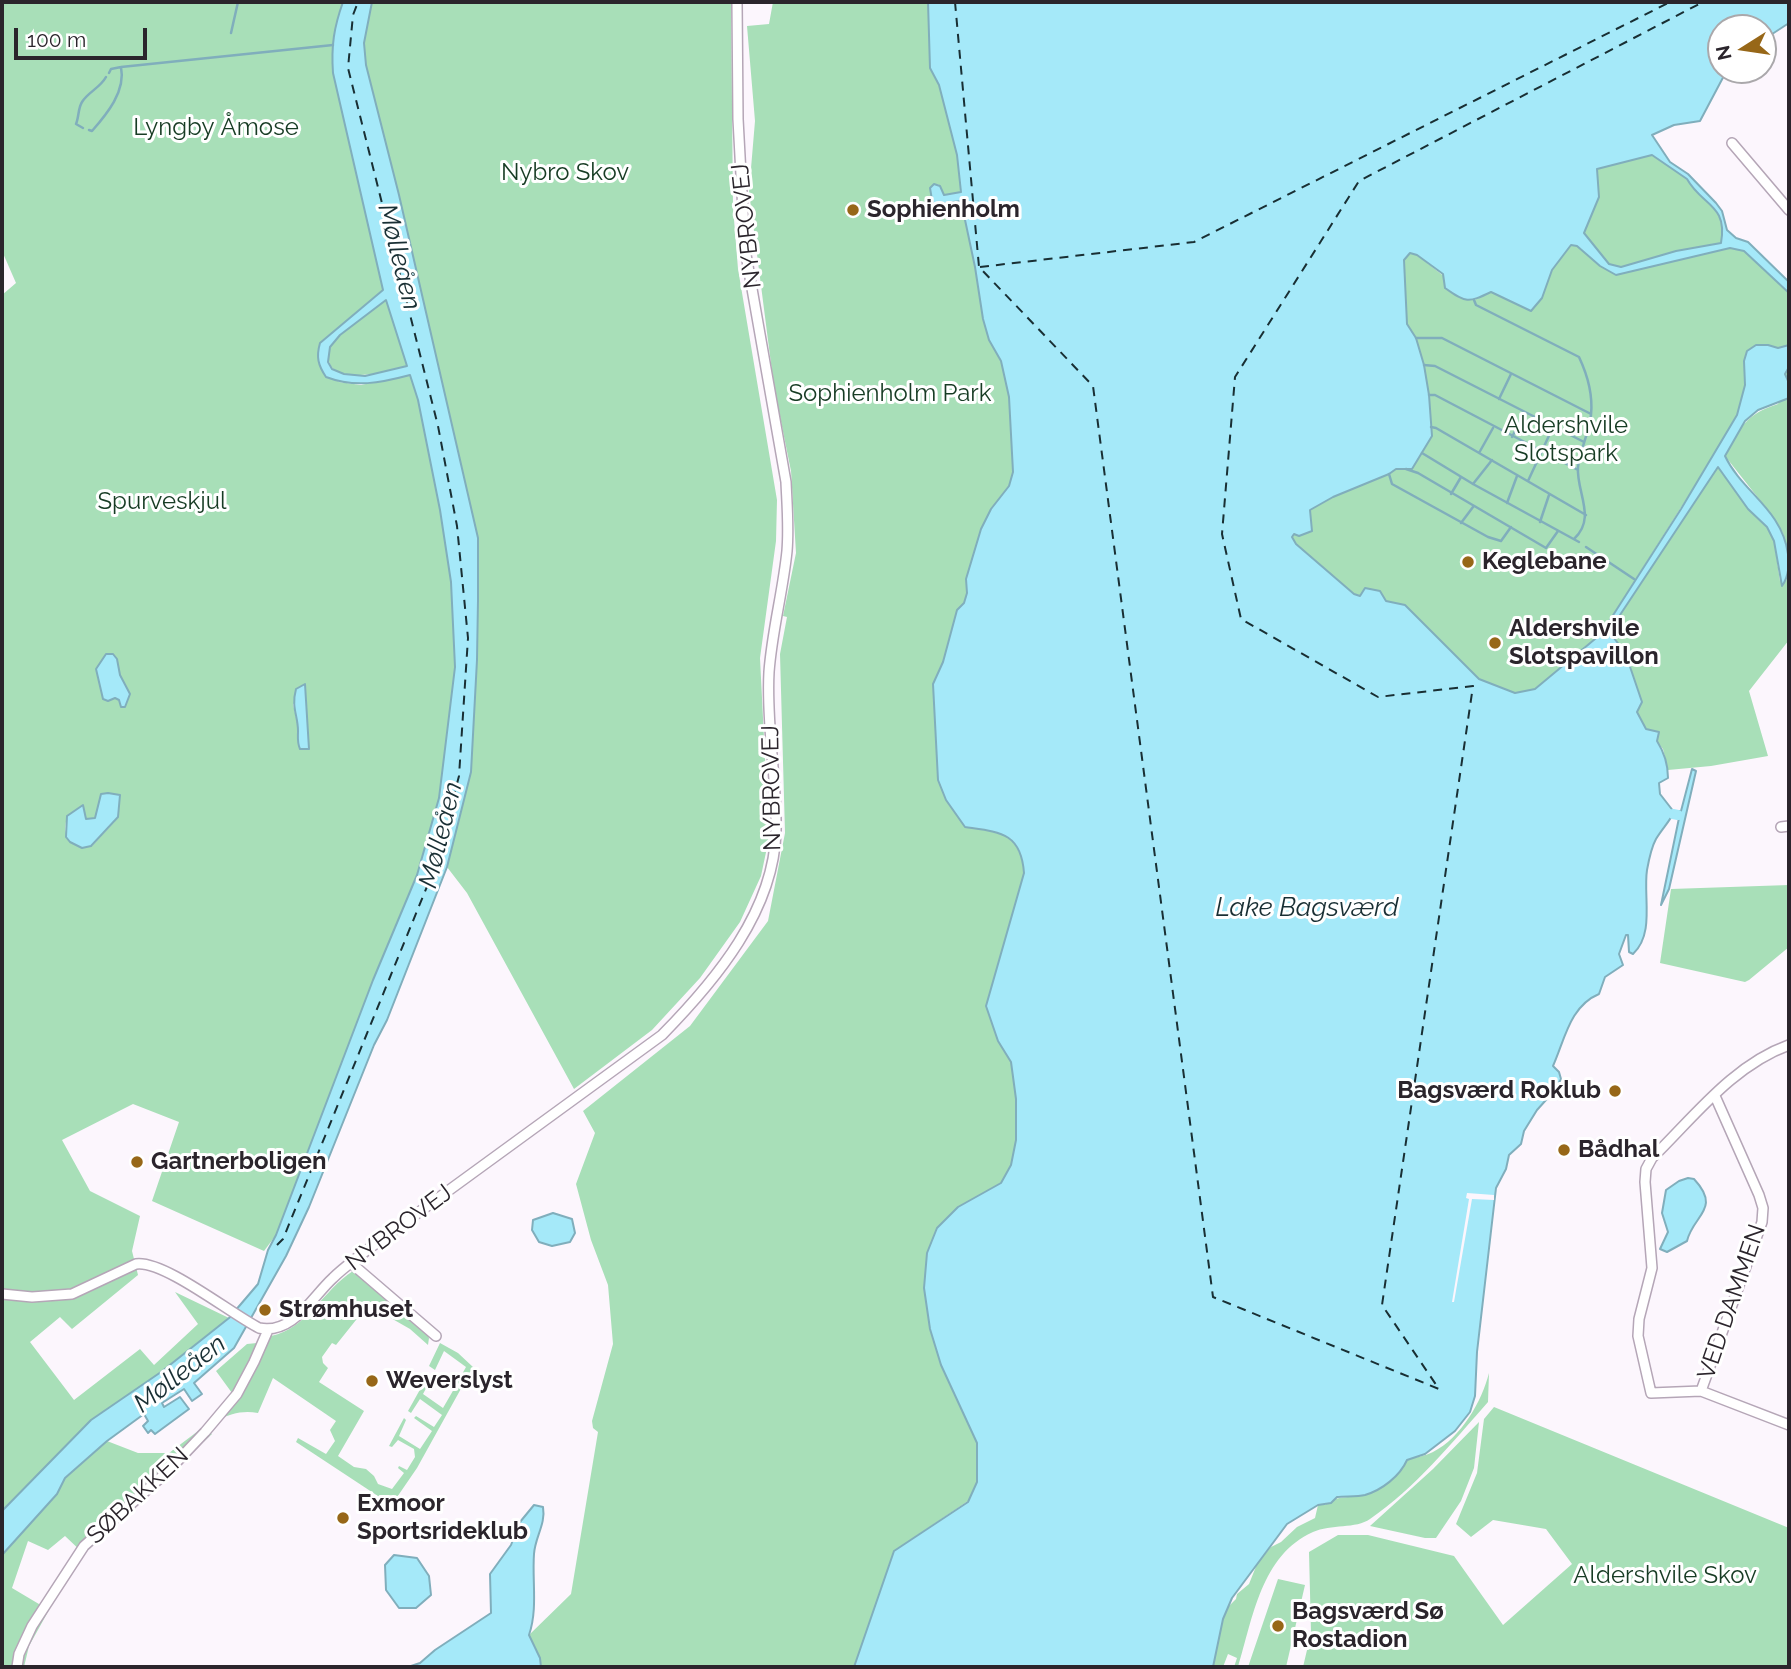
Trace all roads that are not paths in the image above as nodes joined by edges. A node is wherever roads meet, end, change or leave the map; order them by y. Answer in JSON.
{"nodes":[{"id":1,"x":737,"y":2,"type":"edge"},
{"id":2,"x":1732,"y":143,"type":"dead end"},
{"id":3,"x":1789,"y":210,"type":"edge"},
{"id":4,"x":1789,"y":1045,"type":"edge"},
{"id":5,"x":1715,"y":1096,"type":"junction"},
{"id":6,"x":351,"y":1263,"type":"junction"},
{"id":7,"x":2,"y":1294,"type":"edge"},
{"id":8,"x":268,"y":1329,"type":"junction"},
{"id":9,"x":436,"y":1336,"type":"dead end"},
{"id":10,"x":1700,"y":1391,"type":"junction"},
{"id":11,"x":1789,"y":1425,"type":"edge"},
{"id":12,"x":17,"y":1667,"type":"edge"}],
"edges":[{"from":1,"to":6,"type":"street","name":"NYBROVEJ"},
{"from":2,"to":3,"type":"street"},
{"from":4,"to":5,"type":"street"},
{"from":5,"to":10,"type":"street","name":"VED DAMMEN"},
{"from":5,"to":10,"type":"street"},
{"from":6,"to":8,"type":"street","name":"NYBROVEJ"},
{"from":6,"to":9,"type":"street"},
{"from":7,"to":8,"type":"street"},
{"from":8,"to":12,"type":"street","name":"SØBAKKEN"},
{"from":10,"to":11,"type":"street"}]}
